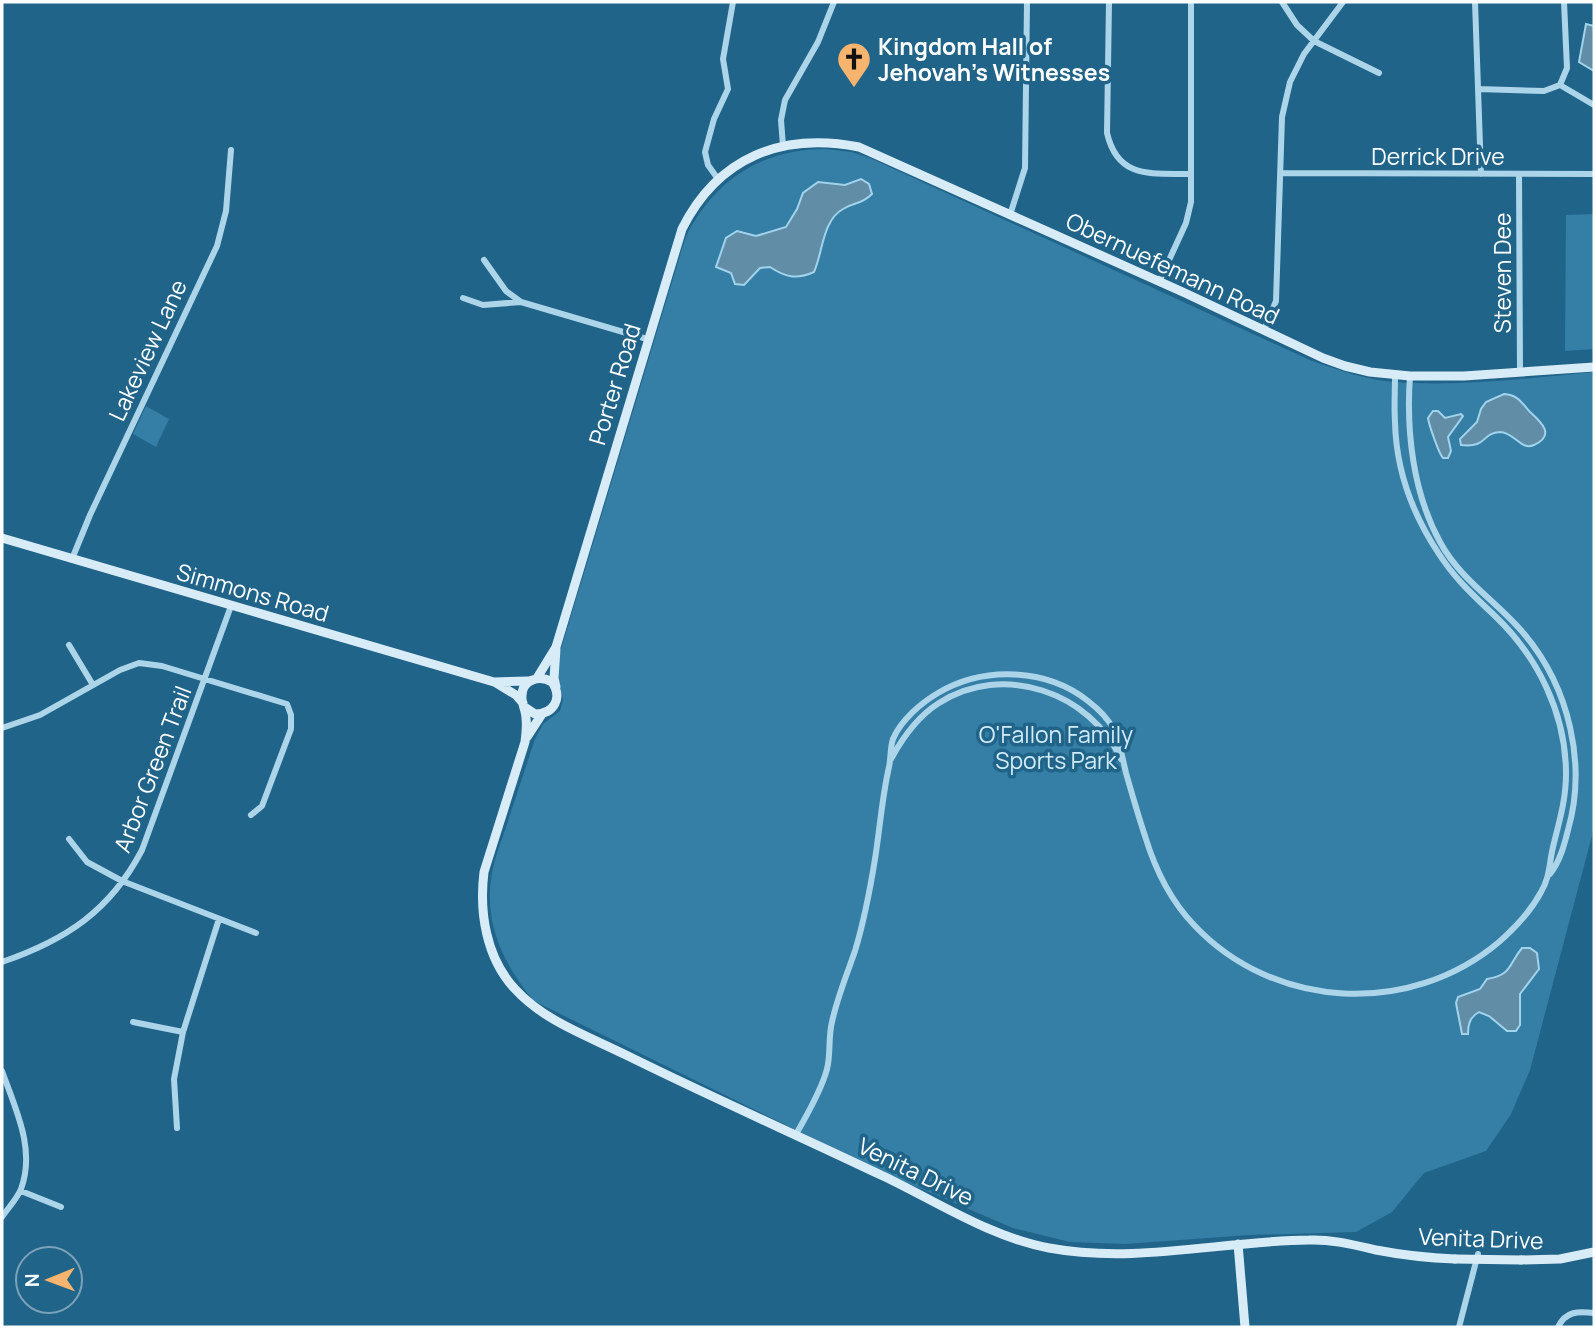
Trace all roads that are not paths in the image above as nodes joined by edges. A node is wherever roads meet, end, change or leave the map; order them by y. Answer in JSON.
{"nodes":[{"id":1,"x":733,"y":2,"type":"edge"},
{"id":2,"x":834,"y":2,"type":"edge"},
{"id":3,"x":1027,"y":2,"type":"edge"},
{"id":4,"x":1109,"y":2,"type":"edge"},
{"id":5,"x":1191,"y":2,"type":"edge"},
{"id":6,"x":1282,"y":2,"type":"edge"},
{"id":7,"x":1343,"y":2,"type":"edge"},
{"id":8,"x":1475,"y":2,"type":"edge"},
{"id":9,"x":1564,"y":2,"type":"edge"},
{"id":10,"x":1314,"y":41,"type":"junction"},
{"id":11,"x":1378,"y":74,"type":"dead end"},
{"id":12,"x":1560,"y":85,"type":"junction"},
{"id":13,"x":1478,"y":89,"type":"junction"},
{"id":14,"x":1594,"y":105,"type":"edge"},
{"id":15,"x":783,"y":146,"type":"junction"},
{"id":16,"x":231,"y":150,"type":"dead end"},
{"id":17,"x":750,"y":157,"type":"joint"},
{"id":18,"x":1281,"y":173,"type":"junction"},
{"id":19,"x":1191,"y":174,"type":"junction"},
{"id":20,"x":1482,"y":174,"type":"junction"},
{"id":21,"x":1519,"y":174,"type":"junction"},
{"id":22,"x":1594,"y":174,"type":"edge"},
{"id":23,"x":718,"y":179,"type":"junction"},
{"id":24,"x":1010,"y":215,"type":"junction"},
{"id":25,"x":484,"y":260,"type":"dead end"},
{"id":26,"x":1159,"y":282,"type":"junction"},
{"id":27,"x":463,"y":298,"type":"dead end"},
{"id":28,"x":521,"y":302,"type":"junction"},
{"id":29,"x":1264,"y":330,"type":"junction"},
{"id":30,"x":648,"y":339,"type":"junction"},
{"id":31,"x":1594,"y":367,"type":"edge"},
{"id":32,"x":1520,"y":372,"type":"junction"},
{"id":33,"x":1395,"y":375,"type":"junction"},
{"id":34,"x":1410,"y":376,"type":"junction"},
{"id":35,"x":2,"y":538,"type":"edge"},
{"id":36,"x":72,"y":559,"type":"junction"},
{"id":37,"x":231,"y":606,"type":"junction"},
{"id":38,"x":69,"y":645,"type":"dead end"},
{"id":39,"x":556,"y":647,"type":"junction"},
{"id":40,"x":206,"y":679,"type":"junction"},
{"id":41,"x":533,"y":679,"type":"junction"},
{"id":42,"x":495,"y":682,"type":"junction"},
{"id":43,"x":93,"y":685,"type":"junction"},
{"id":44,"x":556,"y":688,"type":"junction"},
{"id":45,"x":524,"y":705,"type":"junction"},
{"id":46,"x":542,"y":714,"type":"junction"},
{"id":47,"x":2,"y":728,"type":"edge"},
{"id":48,"x":525,"y":742,"type":"junction"},
{"id":49,"x":890,"y":761,"type":"junction"},
{"id":50,"x":1125,"y":769,"type":"junction"},
{"id":51,"x":251,"y":815,"type":"dead end"},
{"id":52,"x":69,"y":839,"type":"dead end"},
{"id":53,"x":1549,"y":876,"type":"junction"},
{"id":54,"x":122,"y":881,"type":"junction"},
{"id":55,"x":219,"y":919,"type":"junction"},
{"id":56,"x":256,"y":933,"type":"dead end"},
{"id":57,"x":2,"y":961,"type":"edge"},
{"id":58,"x":133,"y":1022,"type":"dead end"},
{"id":59,"x":183,"y":1032,"type":"junction"},
{"id":60,"x":2,"y":1070,"type":"edge"},
{"id":61,"x":177,"y":1128,"type":"dead end"},
{"id":62,"x":795,"y":1136,"type":"junction"},
{"id":63,"x":21,"y":1191,"type":"junction"},
{"id":64,"x":61,"y":1207,"type":"dead end"},
{"id":65,"x":2,"y":1216,"type":"edge"},
{"id":66,"x":1238,"y":1244,"type":"junction"},
{"id":67,"x":1594,"y":1251,"type":"edge"},
{"id":68,"x":1478,"y":1254,"type":"dead end"},
{"id":69,"x":1594,"y":1313,"type":"edge"},
{"id":70,"x":1245,"y":1327,"type":"edge"},
{"id":71,"x":1459,"y":1327,"type":"edge"},
{"id":72,"x":1558,"y":1327,"type":"edge"}],
"edges":[{"from":1,"to":23,"type":"street"},
{"from":2,"to":15,"type":"street"},
{"from":3,"to":24,"type":"street"},
{"from":4,"to":19,"type":"street"},
{"from":5,"to":19,"type":"street"},
{"from":6,"to":10,"type":"street"},
{"from":7,"to":10,"type":"street"},
{"from":8,"to":13,"type":"street"},
{"from":9,"to":12,"type":"street"},
{"from":10,"to":11,"type":"street"},
{"from":10,"to":18,"type":"street"},
{"from":12,"to":13,"type":"street"},
{"from":12,"to":14,"type":"street"},
{"from":13,"to":20,"type":"street"},
{"from":15,"to":17,"type":"street","name":"Obernuefemann Road"},
{"from":15,"to":24,"type":"street","name":"Obernuefemann Road"},
{"from":16,"to":36,"type":"street","name":"Lakeview Lane"},
{"from":17,"to":23,"type":"street","name":"Porter Road"},
{"from":18,"to":20,"type":"street","name":"Derrick Drive"},
{"from":18,"to":29,"type":"street"},
{"from":19,"to":26,"type":"street"},
{"from":20,"to":21,"type":"street","name":"Derrick Drive"},
{"from":21,"to":22,"type":"street","name":"Derrick Drive"},
{"from":21,"to":32,"type":"street","name":"Steven Dee"},
{"from":23,"to":30,"type":"street","name":"Porter Road"},
{"from":24,"to":26,"type":"street","name":"Obernuefemann Road"},
{"from":25,"to":28,"type":"street"},
{"from":26,"to":29,"type":"street","name":"Obernuefemann Road"},
{"from":27,"to":28,"type":"street"},
{"from":28,"to":30,"type":"street"},
{"from":29,"to":33,"type":"street","name":"Obernuefemann Road"},
{"from":30,"to":39,"type":"street","name":"Porter Road"},
{"from":31,"to":32,"type":"street","name":"Obernuefemann Road"},
{"from":32,"to":34,"type":"street","name":"Obernuefemann Road"},
{"from":33,"to":34,"type":"street","name":"Obernuefemann Road"},
{"from":33,"to":53,"type":"street"},
{"from":34,"to":53,"type":"street"},
{"from":35,"to":36,"type":"street","name":"Simmons Road"},
{"from":36,"to":37,"type":"street","name":"Simmons Road"},
{"from":37,"to":40,"type":"street","name":"Arbor Green Trail"},
{"from":37,"to":42,"type":"street","name":"Simmons Road"},
{"from":38,"to":43,"type":"street"},
{"from":39,"to":41,"type":"street","name":"Porter Road"},
{"from":39,"to":44,"type":"street","name":"Porter Road"},
{"from":40,"to":43,"type":"street"},
{"from":40,"to":51,"type":"street"},
{"from":40,"to":54,"type":"street","name":"Arbor Green Trail"},
{"from":41,"to":42,"type":"street","name":"Simmons Road"},
{"from":41,"to":44,"type":"street"},
{"from":41,"to":45,"type":"street"},
{"from":42,"to":45,"type":"street","name":"Simmons Road"},
{"from":43,"to":47,"type":"street"},
{"from":44,"to":46,"type":"street"},
{"from":45,"to":46,"type":"street"},
{"from":45,"to":48,"type":"street","name":"Venita Drive"},
{"from":46,"to":48,"type":"street","name":"Venita Drive"},
{"from":48,"to":62,"type":"street","name":"Venita Drive"},
{"from":49,"to":50,"type":"street"},
{"from":49,"to":50,"type":"street"},
{"from":49,"to":62,"type":"street"},
{"from":50,"to":53,"type":"street"},
{"from":52,"to":54,"type":"street"},
{"from":54,"to":55,"type":"street"},
{"from":54,"to":57,"type":"street","name":"Arbor Green Trail"},
{"from":55,"to":56,"type":"street"},
{"from":55,"to":59,"type":"street"},
{"from":58,"to":59,"type":"street"},
{"from":59,"to":61,"type":"street"},
{"from":60,"to":63,"type":"street"},
{"from":62,"to":66,"type":"street","name":"Venita Drive"},
{"from":63,"to":64,"type":"street"},
{"from":63,"to":65,"type":"street"},
{"from":66,"to":67,"type":"street","name":"Venita Drive","bridge":true},
{"from":66,"to":70,"type":"street"},
{"from":68,"to":71,"type":"street"},
{"from":69,"to":72,"type":"street"}]}
